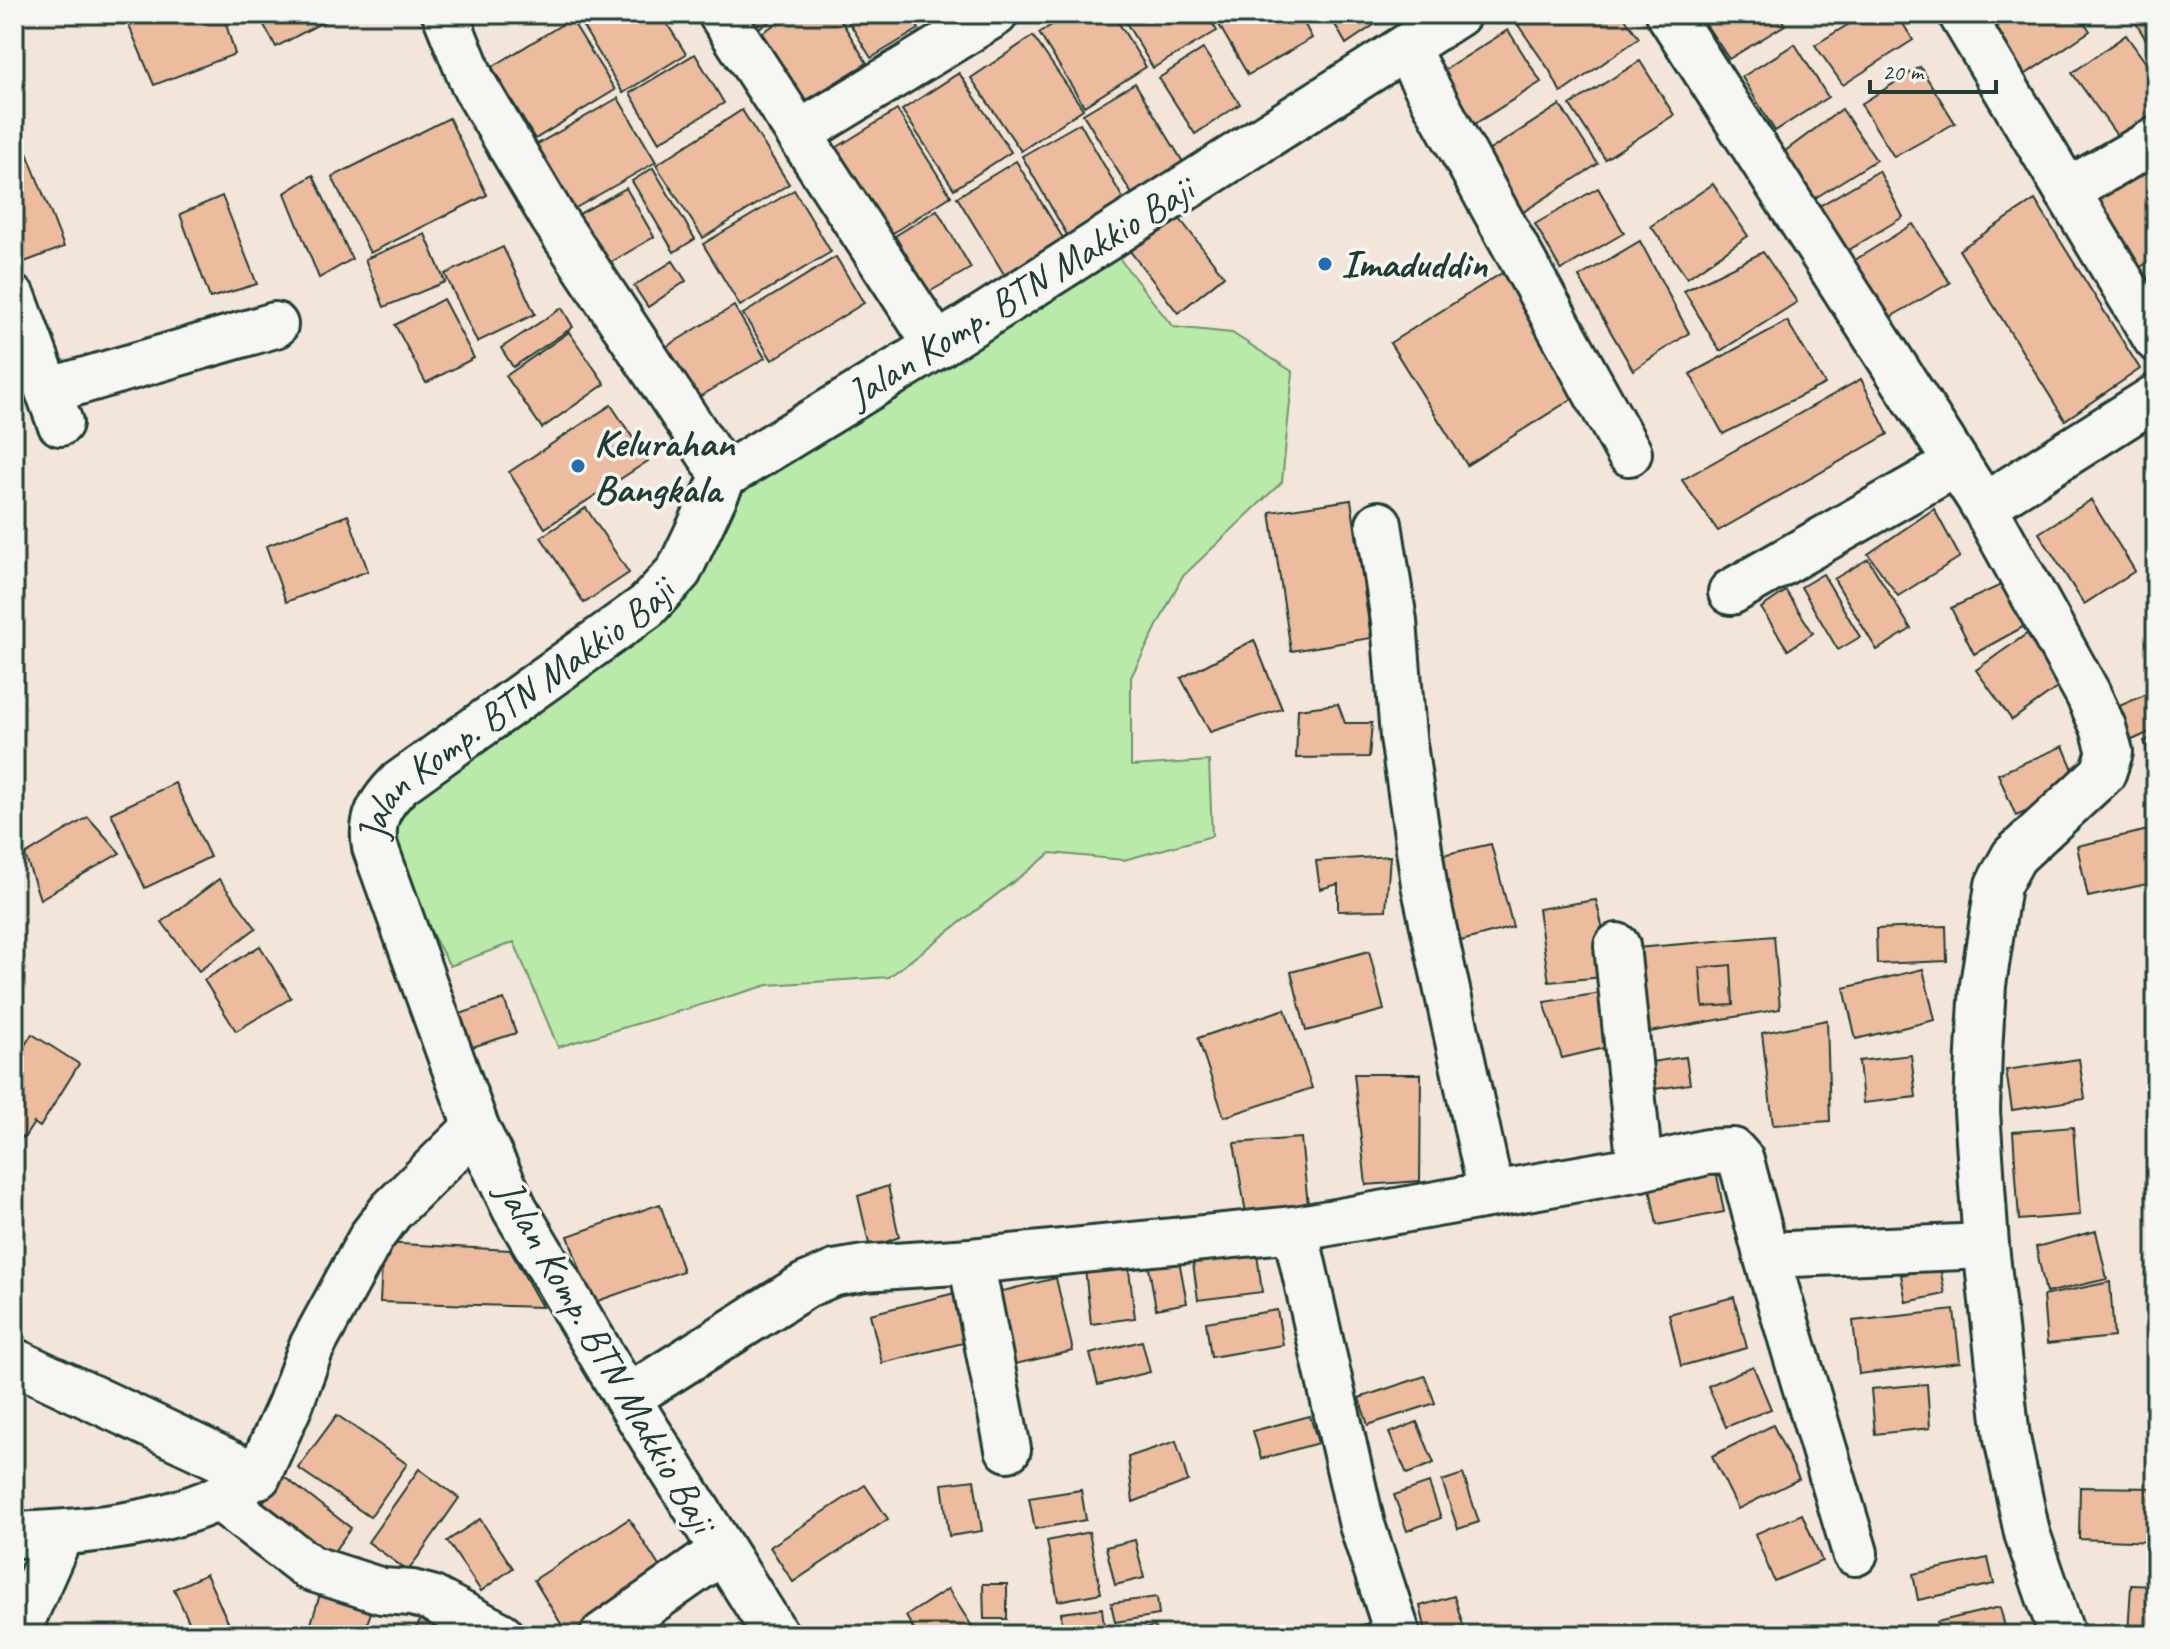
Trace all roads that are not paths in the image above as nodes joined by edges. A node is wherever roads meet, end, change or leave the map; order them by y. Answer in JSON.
{"nodes":[{"id":1,"x":445,"y":14,"type":"edge"},
{"id":2,"x":721,"y":14,"type":"edge"},
{"id":3,"x":995,"y":14,"type":"edge"},
{"id":4,"x":1458,"y":14,"type":"edge"},
{"id":5,"x":1669,"y":14,"type":"edge"},
{"id":6,"x":1961,"y":14,"type":"edge"},
{"id":7,"x":1406,"y":49,"type":"junction"},
{"id":8,"x":800,"y":133,"type":"junction"},
{"id":9,"x":2156,"y":140,"type":"edge"},
{"id":10,"x":2067,"y":191,"type":"junction"},
{"id":11,"x":14,"y":299,"type":"edge"},
{"id":12,"x":275,"y":325,"type":"dead end"},
{"id":13,"x":2156,"y":339,"type":"edge"},
{"id":14,"x":937,"y":346,"type":"junction"},
{"id":15,"x":2156,"y":397,"type":"edge"},
{"id":16,"x":1629,"y":453,"type":"dead end"},
{"id":17,"x":1956,"y":464,"type":"junction"},
{"id":18,"x":724,"y":476,"type":"junction"},
{"id":19,"x":1984,"y":506,"type":"junction"},
{"id":20,"x":1379,"y":524,"type":"dead end"},
{"id":21,"x":1731,"y":592,"type":"dead end"},
{"id":22,"x":1617,"y":946,"type":"dead end"},
{"id":23,"x":476,"y":1127,"type":"junction"},
{"id":24,"x":1640,"y":1168,"type":"junction"},
{"id":25,"x":1491,"y":1193,"type":"junction"},
{"id":26,"x":1295,"y":1229,"type":"junction"},
{"id":27,"x":1986,"y":1246,"type":"junction"},
{"id":28,"x":1766,"y":1255,"type":"junction"},
{"id":29,"x":971,"y":1261,"type":"junction"},
{"id":30,"x":14,"y":1361,"type":"edge"},
{"id":31,"x":627,"y":1398,"type":"junction"},
{"id":32,"x":1008,"y":1449,"type":"dead end"},
{"id":33,"x":258,"y":1476,"type":"junction"},
{"id":34,"x":220,"y":1499,"type":"junction"},
{"id":35,"x":61,"y":1533,"type":"junction"},
{"id":36,"x":14,"y":1535,"type":"edge"},
{"id":37,"x":721,"y":1552,"type":"junction"},
{"id":38,"x":1855,"y":1553,"type":"dead end"},
{"id":39,"x":16,"y":1635,"type":"edge"},
{"id":40,"x":501,"y":1635,"type":"edge"},
{"id":41,"x":603,"y":1635,"type":"edge"},
{"id":42,"x":776,"y":1635,"type":"edge"},
{"id":43,"x":1398,"y":1635,"type":"edge"},
{"id":44,"x":2062,"y":1635,"type":"edge"}],
"edges":[{"from":1,"to":18,"type":"street"},
{"from":2,"to":8,"type":"street"},
{"from":3,"to":8,"type":"street"},
{"from":4,"to":7,"type":"street","name":"Jalan Komp. BTN Makkio Baji"},
{"from":5,"to":17,"type":"street"},
{"from":6,"to":10,"type":"street"},
{"from":7,"to":14,"type":"street","name":"Jalan Komp. BTN Makkio Baji"},
{"from":7,"to":16,"type":"street"},
{"from":8,"to":14,"type":"street"},
{"from":9,"to":10,"type":"street"},
{"from":10,"to":13,"type":"street"},
{"from":11,"to":12,"type":"street"},
{"from":14,"to":18,"type":"street","name":"Jalan Komp. BTN Makkio Baji"},
{"from":15,"to":19,"type":"street"},
{"from":17,"to":19,"type":"street"},
{"from":17,"to":21,"type":"street"},
{"from":18,"to":23,"type":"street","name":"Jalan Komp. BTN Makkio Baji"},
{"from":19,"to":27,"type":"street"},
{"from":20,"to":25,"type":"street"},
{"from":22,"to":24,"type":"street"},
{"from":23,"to":31,"type":"street","name":"Jalan Komp. BTN Makkio Baji"},
{"from":23,"to":33,"type":"street"},
{"from":24,"to":25,"type":"street"},
{"from":24,"to":28,"type":"street"},
{"from":25,"to":26,"type":"street"},
{"from":26,"to":29,"type":"street"},
{"from":26,"to":43,"type":"street"},
{"from":27,"to":28,"type":"street"},
{"from":27,"to":44,"type":"street"},
{"from":28,"to":38,"type":"street"},
{"from":29,"to":31,"type":"street"},
{"from":29,"to":32,"type":"street"},
{"from":30,"to":33,"type":"street"},
{"from":31,"to":37,"type":"street","name":"Jalan Komp. BTN Makkio Baji"},
{"from":33,"to":34,"type":"street"},
{"from":34,"to":35,"type":"street"},
{"from":34,"to":40,"type":"street"},
{"from":35,"to":36,"type":"street"},
{"from":35,"to":39,"type":"street"},
{"from":37,"to":41,"type":"street"},
{"from":37,"to":42,"type":"street","name":"Jalan Komp. BTN Makkio Baji"}]}
